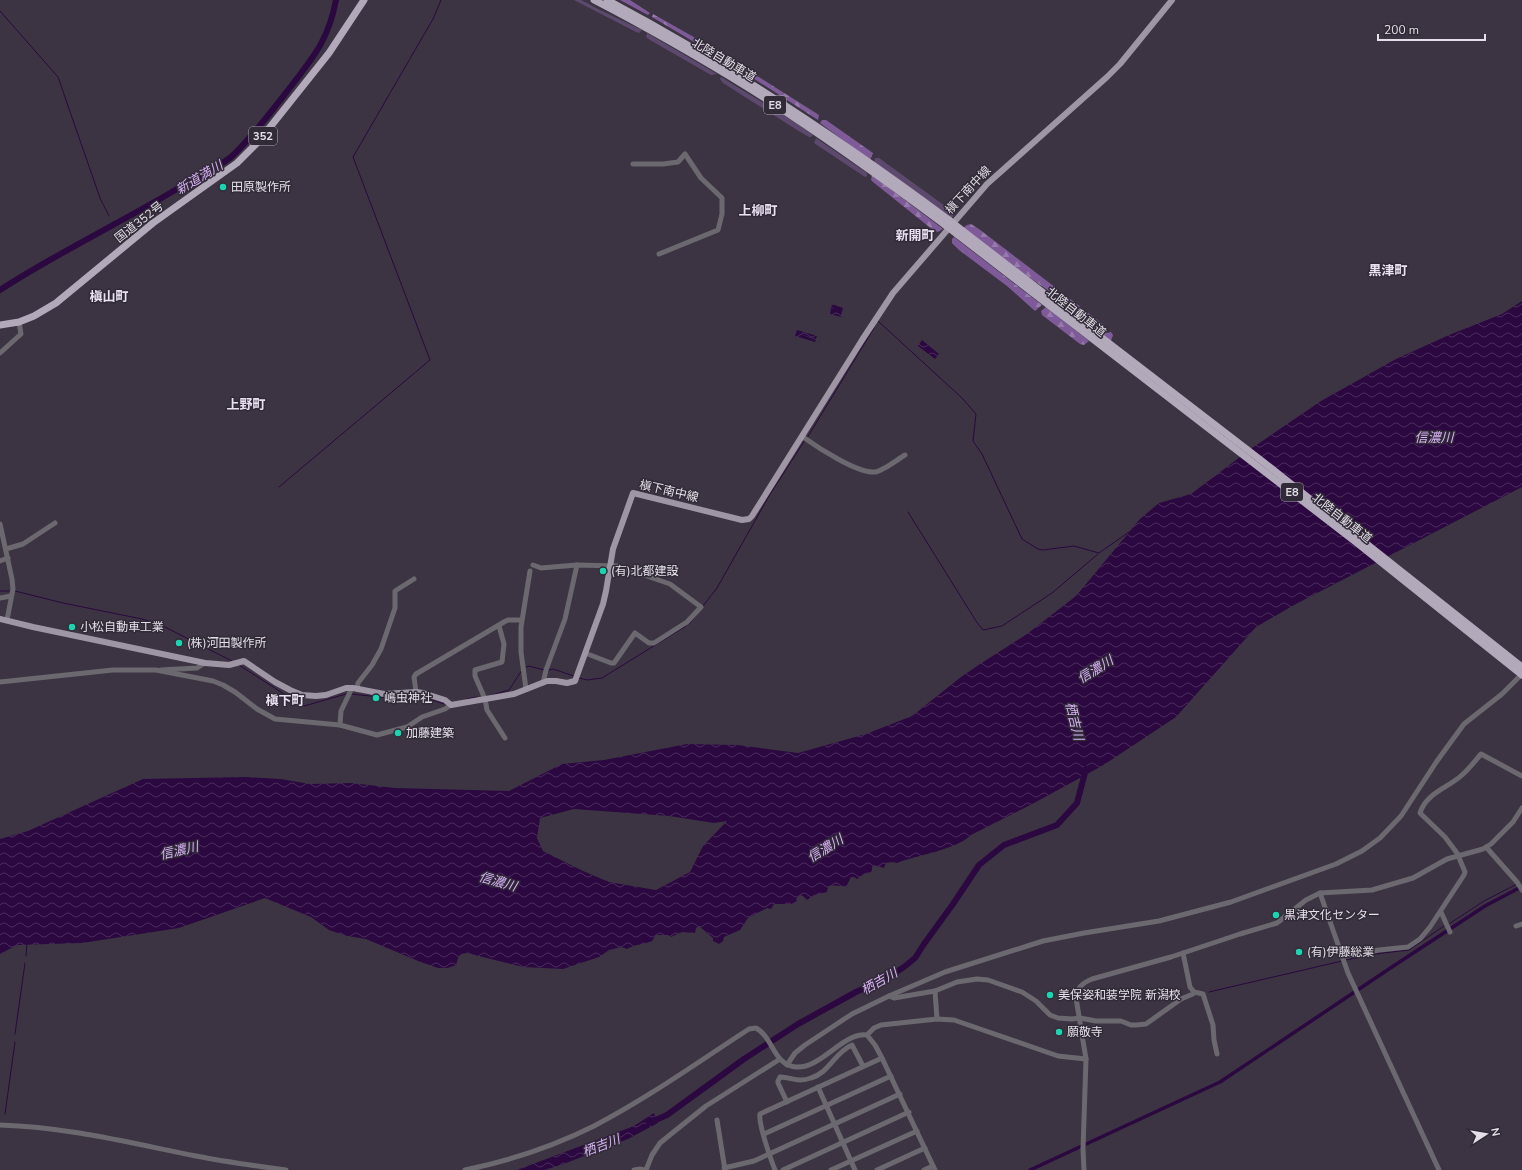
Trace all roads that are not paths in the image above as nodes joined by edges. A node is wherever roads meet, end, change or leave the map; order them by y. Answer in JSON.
{"nodes":[{"id":1,"x":364,"y":0,"type":"edge"},
{"id":2,"x":594,"y":0,"type":"edge"},
{"id":3,"x":607,"y":0,"type":"edge"},
{"id":4,"x":1172,"y":0,"type":"edge"},
{"id":5,"x":633,"y":164,"type":"dead end"},
{"id":6,"x":947,"y":222,"type":"junction"},
{"id":7,"x":659,"y":254,"type":"dead end"},
{"id":8,"x":19,"y":322,"type":"junction"},
{"id":9,"x":0,"y":325,"type":"edge"},
{"id":10,"x":1107,"y":346,"type":"junction"},
{"id":11,"x":0,"y":353,"type":"edge"},
{"id":12,"x":803,"y":437,"type":"junction"},
{"id":13,"x":905,"y":455,"type":"dead end"},
{"id":14,"x":55,"y":523,"type":"dead end"},
{"id":15,"x":0,"y":526,"type":"edge"},
{"id":16,"x":6,"y":549,"type":"junction"},
{"id":17,"x":8,"y":558,"type":"junction"},
{"id":18,"x":0,"y":560,"type":"edge"},
{"id":19,"x":533,"y":565,"type":"dead end"},
{"id":20,"x":577,"y":566,"type":"junction"},
{"id":21,"x":610,"y":566,"type":"junction"},
{"id":22,"x":530,"y":571,"type":"dead end"},
{"id":23,"x":414,"y":579,"type":"dead end"},
{"id":24,"x":11,"y":596,"type":"junction"},
{"id":25,"x":0,"y":598,"type":"edge"},
{"id":26,"x":3,"y":619,"type":"edge"},
{"id":27,"x":521,"y":620,"type":"junction"},
{"id":28,"x":499,"y":626,"type":"junction"},
{"id":29,"x":585,"y":653,"type":"junction"},
{"id":30,"x":205,"y":662,"type":"junction"},
{"id":31,"x":1522,"y":667,"type":"edge"},
{"id":32,"x":156,"y":670,"type":"junction"},
{"id":33,"x":1522,"y":675,"type":"edge"},
{"id":34,"x":0,"y":682,"type":"edge"},
{"id":35,"x":544,"y":683,"type":"junction"},
{"id":36,"x":355,"y":688,"type":"junction"},
{"id":37,"x":526,"y":689,"type":"junction"},
{"id":38,"x":416,"y":692,"type":"junction"},
{"id":39,"x":485,"y":699,"type":"junction"},
{"id":40,"x":451,"y":706,"type":"junction"},
{"id":41,"x":340,"y":725,"type":"junction"},
{"id":42,"x":505,"y":738,"type":"dead end"},
{"id":43,"x":1522,"y":776,"type":"edge"},
{"id":44,"x":1522,"y":808,"type":"edge"},
{"id":45,"x":1486,"y":847,"type":"junction"},
{"id":46,"x":1459,"y":855,"type":"junction"},
{"id":47,"x":1522,"y":890,"type":"edge"},
{"id":48,"x":1320,"y":893,"type":"junction"},
{"id":49,"x":1441,"y":912,"type":"junction"},
{"id":50,"x":1450,"y":932,"type":"dead end"},
{"id":51,"x":1183,"y":953,"type":"junction"},
{"id":52,"x":1342,"y":957,"type":"junction"},
{"id":53,"x":936,"y":991,"type":"junction"},
{"id":54,"x":1194,"y":992,"type":"junction"},
{"id":55,"x":889,"y":996,"type":"junction"},
{"id":56,"x":1080,"y":1018,"type":"junction"},
{"id":57,"x":937,"y":1019,"type":"junction"},
{"id":58,"x":867,"y":1035,"type":"junction"},
{"id":59,"x":1217,"y":1054,"type":"dead end"},
{"id":60,"x":778,"y":1057,"type":"junction"},
{"id":61,"x":882,"y":1058,"type":"junction"},
{"id":62,"x":1086,"y":1059,"type":"junction"},
{"id":63,"x":787,"y":1065,"type":"junction"},
{"id":64,"x":863,"y":1066,"type":"junction"},
{"id":65,"x":891,"y":1076,"type":"junction"},
{"id":66,"x":818,"y":1087,"type":"junction"},
{"id":67,"x":900,"y":1094,"type":"junction"},
{"id":68,"x":786,"y":1102,"type":"junction"},
{"id":69,"x":826,"y":1106,"type":"junction"},
{"id":70,"x":909,"y":1112,"type":"junction"},
{"id":71,"x":717,"y":1120,"type":"dead end"},
{"id":72,"x":834,"y":1124,"type":"junction"},
{"id":73,"x":0,"y":1125,"type":"edge"},
{"id":74,"x":917,"y":1130,"type":"junction"},
{"id":75,"x":764,"y":1134,"type":"junction"},
{"id":76,"x":843,"y":1143,"type":"junction"},
{"id":77,"x":925,"y":1148,"type":"junction"},
{"id":78,"x":770,"y":1154,"type":"junction"},
{"id":79,"x":851,"y":1161,"type":"junction"},
{"id":80,"x":934,"y":1168,"type":"edge"},
{"id":81,"x":724,"y":1169,"type":"edge"},
{"id":82,"x":286,"y":1170,"type":"edge"},
{"id":83,"x":465,"y":1170,"type":"edge"},
{"id":84,"x":634,"y":1170,"type":"edge"},
{"id":85,"x":645,"y":1170,"type":"edge"},
{"id":86,"x":775,"y":1170,"type":"edge"},
{"id":87,"x":783,"y":1170,"type":"edge"},
{"id":88,"x":831,"y":1170,"type":"edge"},
{"id":89,"x":855,"y":1170,"type":"edge"},
{"id":90,"x":877,"y":1170,"type":"edge"},
{"id":91,"x":924,"y":1170,"type":"edge"},
{"id":92,"x":1084,"y":1170,"type":"edge"},
{"id":93,"x":1439,"y":1170,"type":"edge"}],
"edges":[{"from":1,"to":8,"type":"highway","name":"国道352号","number":"352"},
{"from":2,"to":6,"type":"highway","name":"北陸自動車道","number":"E8"},
{"from":3,"to":6,"type":"highway","name":"北陸自動車道","number":"E8"},
{"from":4,"to":12,"type":"main road","name":"槇下南中線"},
{"from":5,"to":7,"type":"street"},
{"from":6,"to":10,"type":"highway","name":"北陸自動車道","number":"E8","bridge":true},
{"from":8,"to":9,"type":"highway","name":"国道352号","number":"352"},
{"from":8,"to":11,"type":"street"},
{"from":10,"to":31,"type":"highway","name":"北陸自動車道","number":"E8"},
{"from":10,"to":33,"type":"highway","name":"北陸自動車道","number":"E8","bridge":true},
{"from":12,"to":13,"type":"street"},
{"from":12,"to":21,"type":"main road","name":"槇下南中線"},
{"from":14,"to":16,"type":"street"},
{"from":15,"to":16,"type":"street"},
{"from":16,"to":17,"type":"street"},
{"from":17,"to":18,"type":"street"},
{"from":17,"to":24,"type":"street"},
{"from":19,"to":20,"type":"street"},
{"from":20,"to":21,"type":"street"},
{"from":20,"to":35,"type":"street"},
{"from":21,"to":29,"type":"main road","name":"槇下南中線"},
{"from":21,"to":29,"type":"street"},
{"from":22,"to":27,"type":"street"},
{"from":23,"to":36,"type":"street"},
{"from":24,"to":25,"type":"street"},
{"from":24,"to":26,"type":"street"},
{"from":26,"to":30,"type":"main road"},
{"from":27,"to":28,"type":"street"},
{"from":27,"to":37,"type":"street"},
{"from":28,"to":38,"type":"street"},
{"from":28,"to":39,"type":"street"},
{"from":29,"to":35,"type":"main road","name":"槇下南中線"},
{"from":30,"to":32,"type":"street"},
{"from":30,"to":36,"type":"main road"},
{"from":32,"to":34,"type":"street"},
{"from":32,"to":41,"type":"street"},
{"from":33,"to":55,"type":"street"},
{"from":35,"to":37,"type":"main road","name":"槇下南中線"},
{"from":36,"to":38,"type":"main road"},
{"from":36,"to":41,"type":"street"},
{"from":37,"to":39,"type":"main road","name":"槇下南中線"},
{"from":38,"to":40,"type":"main road"},
{"from":39,"to":40,"type":"main road","name":"槇下南中線"},
{"from":39,"to":42,"type":"street"},
{"from":40,"to":41,"type":"street"},
{"from":43,"to":46,"type":"street"},
{"from":44,"to":45,"type":"street"},
{"from":45,"to":46,"type":"street"},
{"from":45,"to":47,"type":"street"},
{"from":46,"to":48,"type":"street"},
{"from":46,"to":49,"type":"street"},
{"from":48,"to":51,"type":"street"},
{"from":48,"to":52,"type":"street"},
{"from":49,"to":50,"type":"street"},
{"from":49,"to":52,"type":"street"},
{"from":51,"to":54,"type":"street"},
{"from":51,"to":56,"type":"street"},
{"from":52,"to":93,"type":"street"},
{"from":53,"to":55,"type":"street"},
{"from":53,"to":56,"type":"street"},
{"from":53,"to":57,"type":"street"},
{"from":54,"to":56,"type":"street"},
{"from":54,"to":59,"type":"street"},
{"from":55,"to":63,"type":"street"},
{"from":56,"to":62,"type":"street"},
{"from":57,"to":58,"type":"street"},
{"from":57,"to":62,"type":"street"},
{"from":58,"to":61,"type":"street"},
{"from":58,"to":63,"type":"street"},
{"from":60,"to":63,"type":"street"},
{"from":60,"to":83,"type":"street"},
{"from":60,"to":85,"type":"street"},
{"from":61,"to":64,"type":"street"},
{"from":61,"to":65,"type":"street"},
{"from":62,"to":92,"type":"street"},
{"from":64,"to":66,"type":"street"},
{"from":64,"to":68,"type":"street"},
{"from":65,"to":67,"type":"street"},
{"from":65,"to":69,"type":"street"},
{"from":66,"to":68,"type":"street"},
{"from":66,"to":69,"type":"street"},
{"from":67,"to":70,"type":"street"},
{"from":67,"to":72,"type":"street"},
{"from":68,"to":75,"type":"street"},
{"from":69,"to":72,"type":"street"},
{"from":69,"to":75,"type":"street"},
{"from":70,"to":74,"type":"street"},
{"from":70,"to":76,"type":"street"},
{"from":71,"to":81,"type":"street"},
{"from":72,"to":76,"type":"street"},
{"from":72,"to":78,"type":"street"},
{"from":73,"to":82,"type":"street"},
{"from":74,"to":77,"type":"street"},
{"from":74,"to":79,"type":"street"},
{"from":75,"to":78,"type":"street"},
{"from":76,"to":79,"type":"street"},
{"from":76,"to":87,"type":"street"},
{"from":77,"to":80,"type":"street"},
{"from":77,"to":90,"type":"street"},
{"from":78,"to":81,"type":"street"},
{"from":78,"to":86,"type":"street"},
{"from":79,"to":88,"type":"street"},
{"from":79,"to":89,"type":"street"},
{"from":80,"to":91,"type":"street"},
{"from":84,"to":85,"type":"street"}]}
